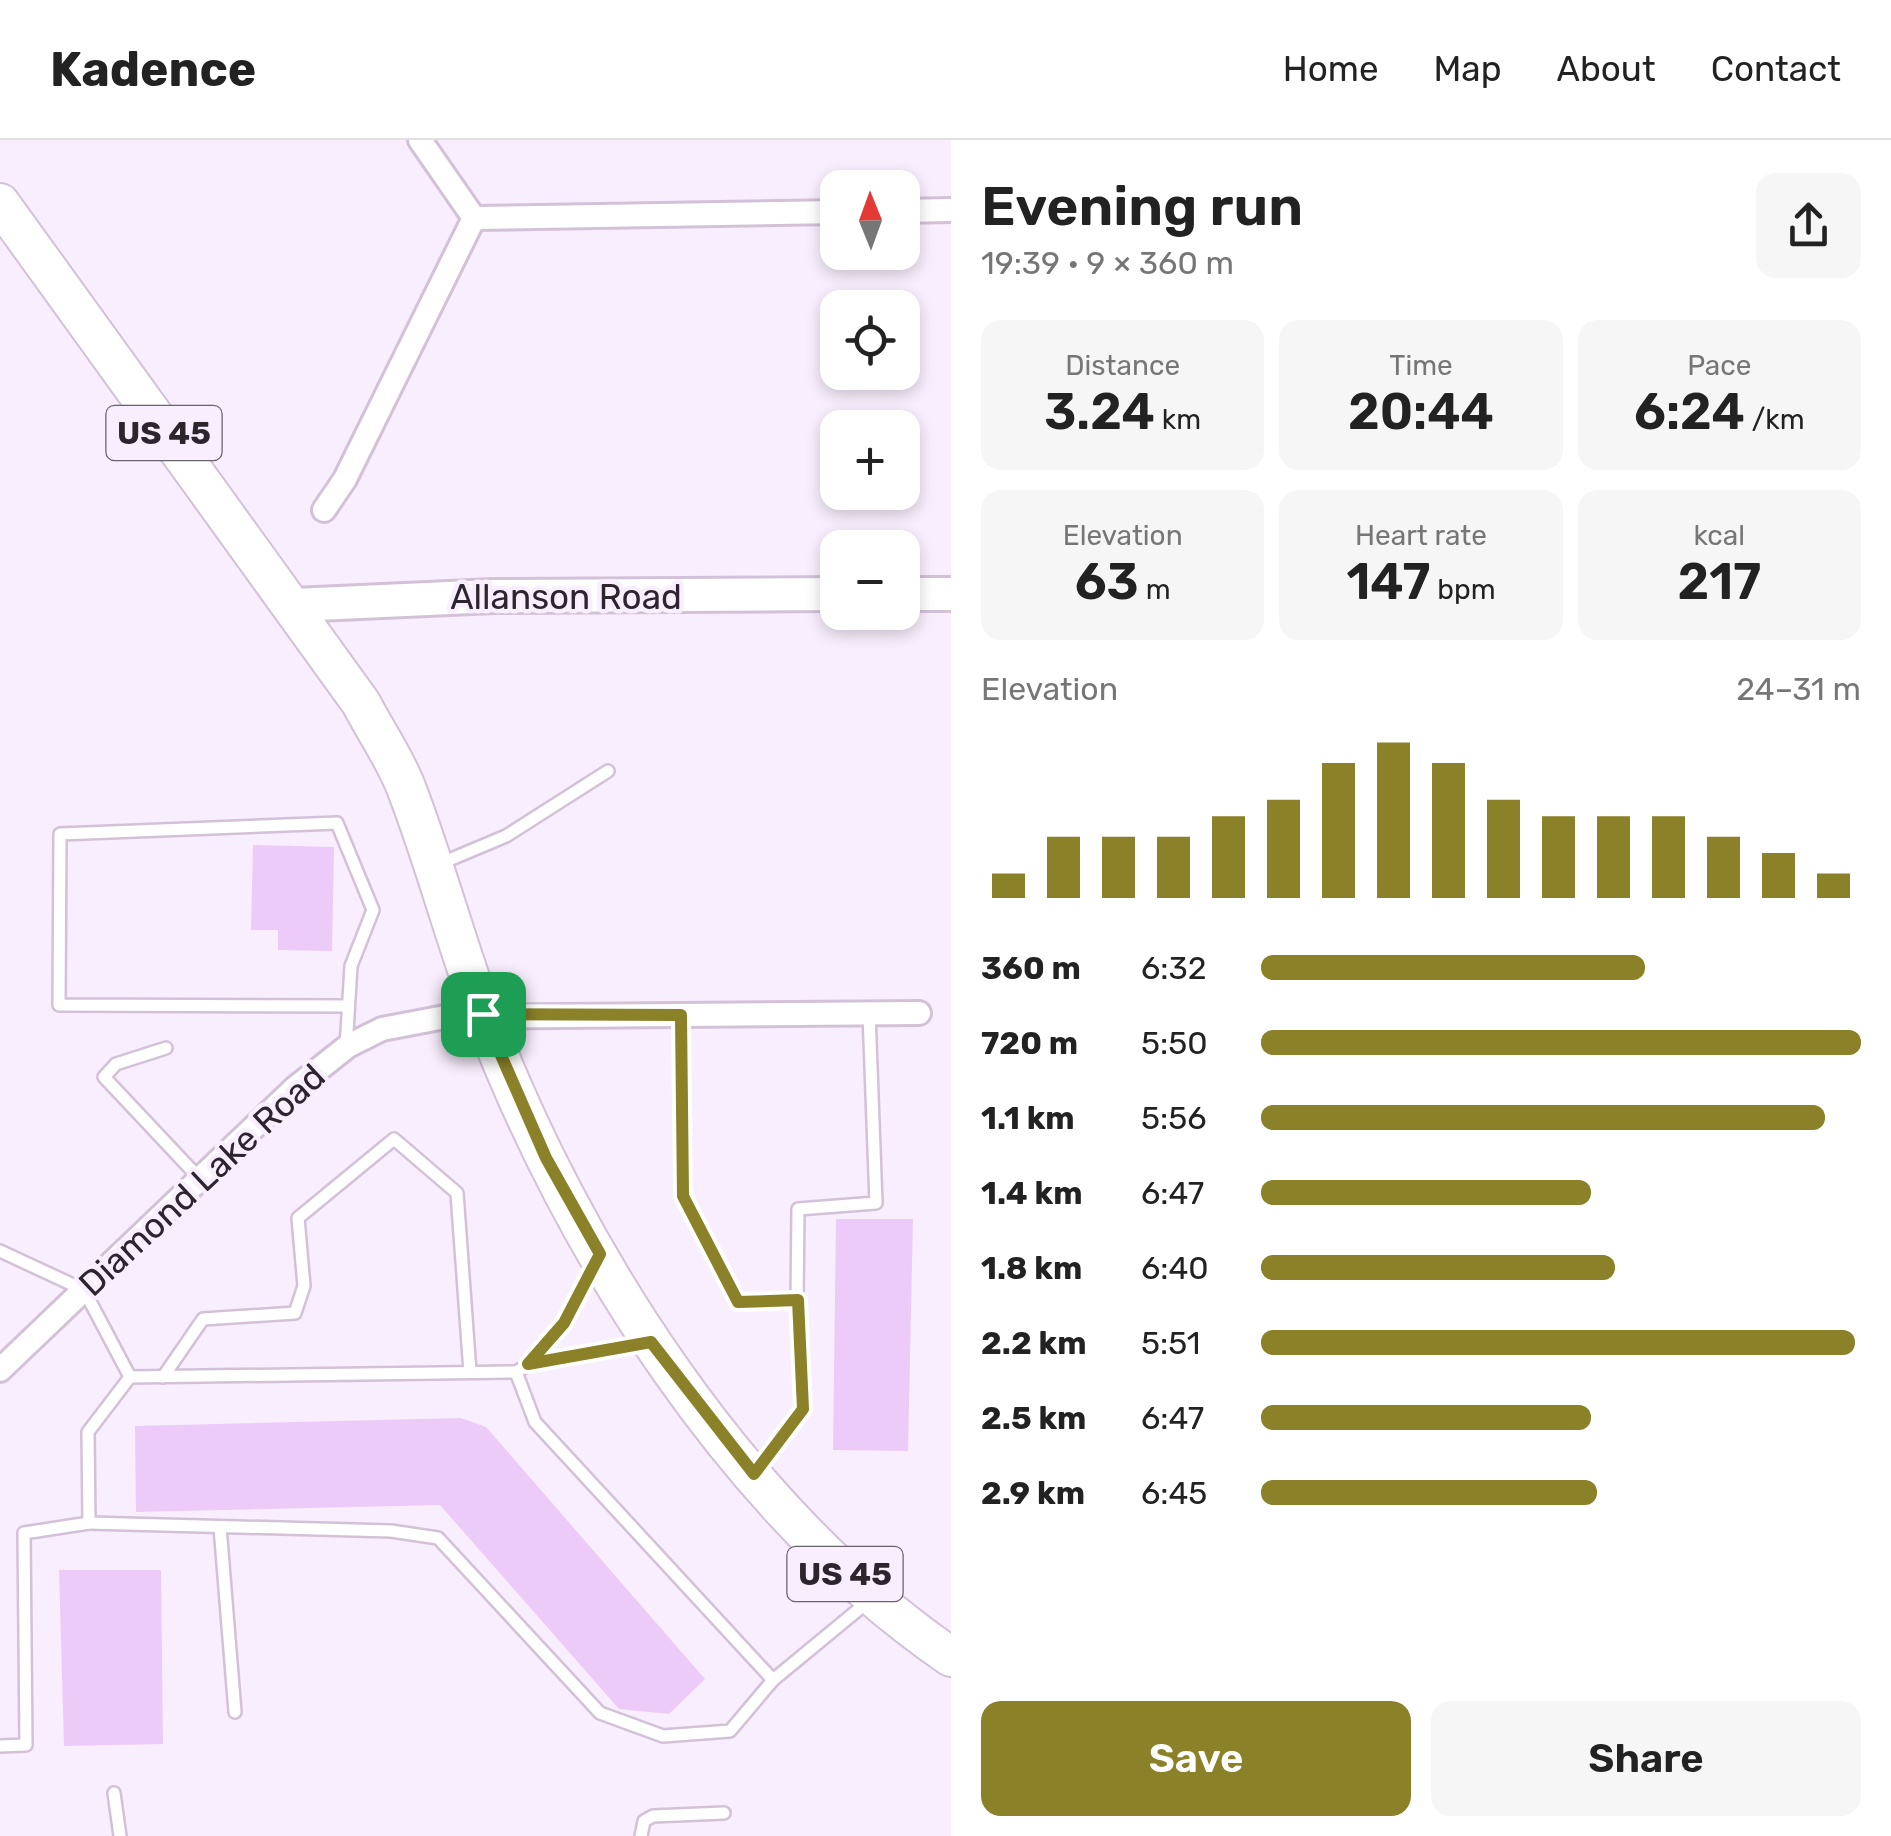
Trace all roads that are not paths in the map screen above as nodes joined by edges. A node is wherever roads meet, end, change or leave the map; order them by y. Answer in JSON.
{"nodes":[{"id":1,"x":420,"y":140,"type":"edge"},
{"id":2,"x":0,"y":202,"type":"edge"},
{"id":3,"x":951,"y":210,"type":"edge"},
{"id":4,"x":920,"y":211,"type":"edge"},
{"id":5,"x":820,"y":212,"type":"edge"},
{"id":6,"x":474,"y":218,"type":"junction"},
{"id":7,"x":324,"y":510,"type":"dead end"},
{"id":8,"x":820,"y":594,"type":"edge"},
{"id":9,"x":920,"y":594,"type":"edge"},
{"id":10,"x":951,"y":594,"type":"edge"},
{"id":11,"x":294,"y":604,"type":"junction"},
{"id":12,"x":608,"y":771,"type":"dead end"},
{"id":13,"x":433,"y":867,"type":"junction"},
{"id":14,"x":348,"y":1006,"type":"junction"},
{"id":15,"x":919,"y":1012,"type":"dead end"},
{"id":16,"x":869,"y":1013,"type":"junction"},
{"id":17,"x":483,"y":1014,"type":"junction"},
{"id":18,"x":681,"y":1015,"type":"junction"},
{"id":19,"x":166,"y":1048,"type":"dead end"},
{"id":20,"x":346,"y":1048,"type":"junction"},
{"id":21,"x":200,"y":1180,"type":"junction"},
{"id":22,"x":0,"y":1251,"type":"edge"},
{"id":23,"x":600,"y":1254,"type":"junction"},
{"id":24,"x":84,"y":1290,"type":"junction"},
{"id":25,"x":798,"y":1300,"type":"junction"},
{"id":26,"x":651,"y":1342,"type":"junction"},
{"id":27,"x":528,"y":1364,"type":"junction"},
{"id":28,"x":0,"y":1370,"type":"edge"},
{"id":29,"x":470,"y":1372,"type":"junction"},
{"id":30,"x":516,"y":1372,"type":"junction"},
{"id":31,"x":130,"y":1377,"type":"junction"},
{"id":32,"x":163,"y":1377,"type":"junction"},
{"id":33,"x":754,"y":1474,"type":"junction"},
{"id":34,"x":89,"y":1523,"type":"junction"},
{"id":35,"x":220,"y":1526,"type":"junction"},
{"id":36,"x":872,"y":1598,"type":"junction"},
{"id":37,"x":951,"y":1656,"type":"edge"},
{"id":38,"x":772,"y":1680,"type":"junction"},
{"id":39,"x":235,"y":1712,"type":"dead end"},
{"id":40,"x":0,"y":1746,"type":"edge"},
{"id":41,"x":114,"y":1793,"type":"dead end"},
{"id":42,"x":724,"y":1812,"type":"dead end"},
{"id":43,"x":120,"y":1836,"type":"edge"},
{"id":44,"x":641,"y":1836,"type":"edge"}],
"edges":[{"from":1,"to":6,"type":"street"},
{"from":2,"to":11,"type":"main road","number":"US 45"},
{"from":3,"to":4,"type":"street"},
{"from":5,"to":6,"type":"street"},
{"from":6,"to":7,"type":"street"},
{"from":8,"to":11,"type":"street","name":"Allanson Road"},
{"from":9,"to":10,"type":"street"},
{"from":11,"to":13,"type":"main road","number":"US 45"},
{"from":12,"to":13,"type":"lane"},
{"from":13,"to":17,"type":"main road","number":"US 45"},
{"from":14,"to":14,"type":"lane"},
{"from":14,"to":20,"type":"lane"},
{"from":15,"to":16,"type":"street","name":"Diamond Lake Road"},
{"from":16,"to":18,"type":"street","name":"Diamond Lake Road"},
{"from":16,"to":25,"type":"lane"},
{"from":17,"to":18,"type":"street","name":"Diamond Lake Road"},
{"from":17,"to":20,"type":"street","name":"Diamond Lake Road"},
{"from":17,"to":23,"type":"main road","number":"US 45"},
{"from":18,"to":25,"type":"lane"},
{"from":19,"to":21,"type":"lane"},
{"from":20,"to":21,"type":"street","name":"Diamond Lake Road"},
{"from":21,"to":24,"type":"street","name":"Diamond Lake Road"},
{"from":22,"to":24,"type":"lane"},
{"from":23,"to":26,"type":"main road","number":"US 45"},
{"from":23,"to":27,"type":"lane"},
{"from":24,"to":28,"type":"street","name":"Diamond Lake Road"},
{"from":24,"to":31,"type":"lane"},
{"from":25,"to":33,"type":"lane"},
{"from":26,"to":27,"type":"lane"},
{"from":26,"to":33,"type":"main road","number":"US 45"},
{"from":27,"to":30,"type":"lane"},
{"from":29,"to":30,"type":"lane"},
{"from":29,"to":32,"type":"lane"},
{"from":29,"to":32,"type":"lane"},
{"from":30,"to":38,"type":"lane"},
{"from":31,"to":32,"type":"lane"},
{"from":31,"to":34,"type":"lane"},
{"from":33,"to":36,"type":"main road","number":"US 45"},
{"from":34,"to":35,"type":"lane"},
{"from":34,"to":40,"type":"lane"},
{"from":35,"to":38,"type":"lane"},
{"from":35,"to":39,"type":"lane"},
{"from":36,"to":37,"type":"main road","number":"US 45"},
{"from":36,"to":38,"type":"lane"},
{"from":41,"to":43,"type":"lane"},
{"from":42,"to":44,"type":"lane"}]}
